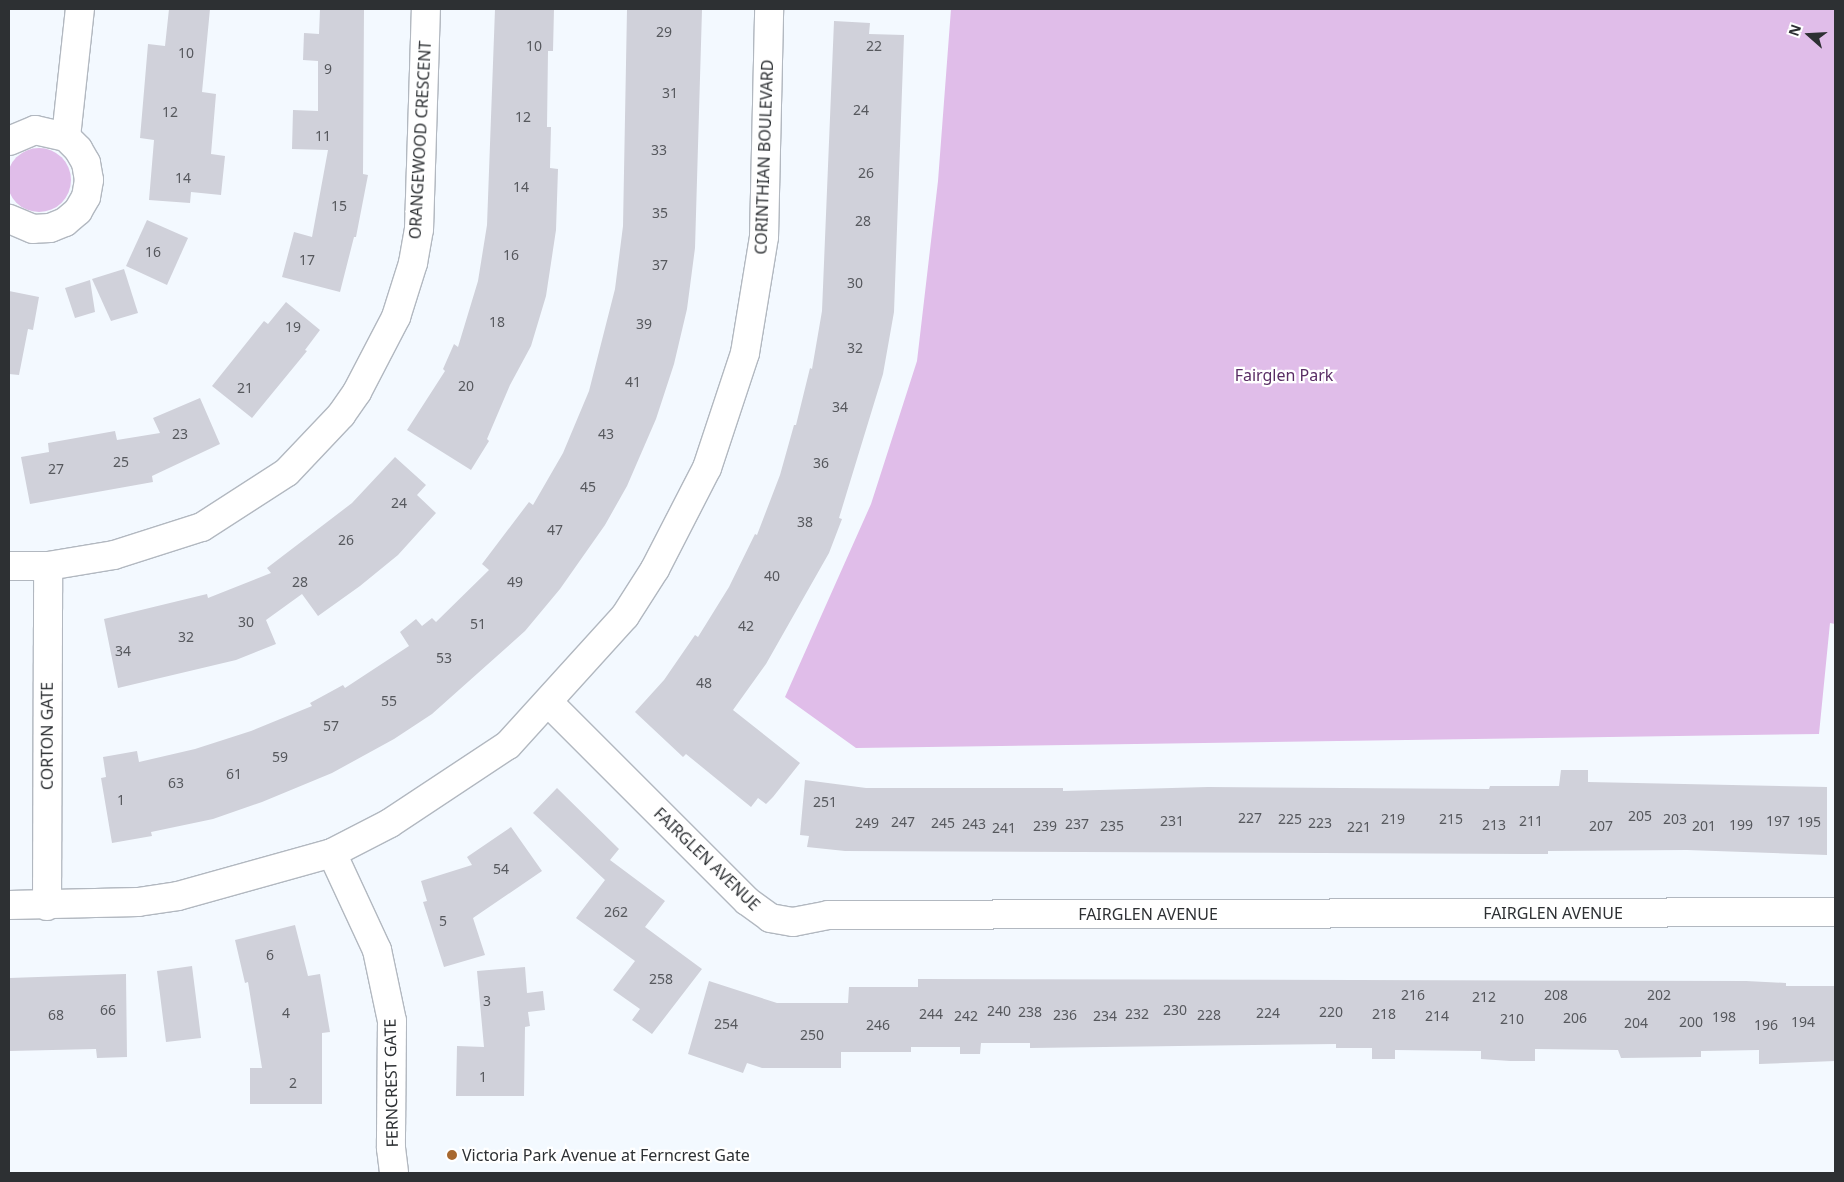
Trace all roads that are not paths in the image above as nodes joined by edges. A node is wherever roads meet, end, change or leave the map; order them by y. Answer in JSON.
{"nodes":[{"id":1,"x":80,"y":9,"type":"edge"},
{"id":2,"x":426,"y":9,"type":"edge"},
{"id":3,"x":769,"y":9,"type":"edge"},
{"id":4,"x":66,"y":138,"type":"junction"},
{"id":5,"x":9,"y":141,"type":"edge"},
{"id":6,"x":9,"y":219,"type":"edge"},
{"id":7,"x":9,"y":566,"type":"edge"},
{"id":8,"x":48,"y":566,"type":"junction"},
{"id":9,"x":549,"y":703,"type":"junction"},
{"id":10,"x":332,"y":853,"type":"junction"},
{"id":11,"x":9,"y":906,"type":"edge"},
{"id":12,"x":46,"y":906,"type":"junction"},
{"id":13,"x":1835,"y":912,"type":"edge"},
{"id":14,"x":394,"y":1173,"type":"edge"}],
"edges":[{"from":1,"to":4,"type":"street"},
{"from":2,"to":8,"type":"street","name":"ORANGEWOOD CRESCENT"},
{"from":3,"to":9,"type":"street","name":"CORINTHIAN BOULEVARD"},
{"from":4,"to":5,"type":"street"},
{"from":4,"to":6,"type":"street"},
{"from":7,"to":8,"type":"street","name":"ORANGEWOOD CRESCENT"},
{"from":8,"to":12,"type":"street","name":"CORTON GATE"},
{"from":9,"to":10,"type":"street","name":"CORINTHIAN BOULEVARD"},
{"from":9,"to":13,"type":"street","name":"FAIRGLEN AVENUE"},
{"from":10,"to":12,"type":"street","name":"CORINTHIAN BOULEVARD"},
{"from":10,"to":14,"type":"street","name":"FERNCREST GATE"},
{"from":11,"to":12,"type":"street","name":"CORINTHIAN BOULEVARD"}]}
